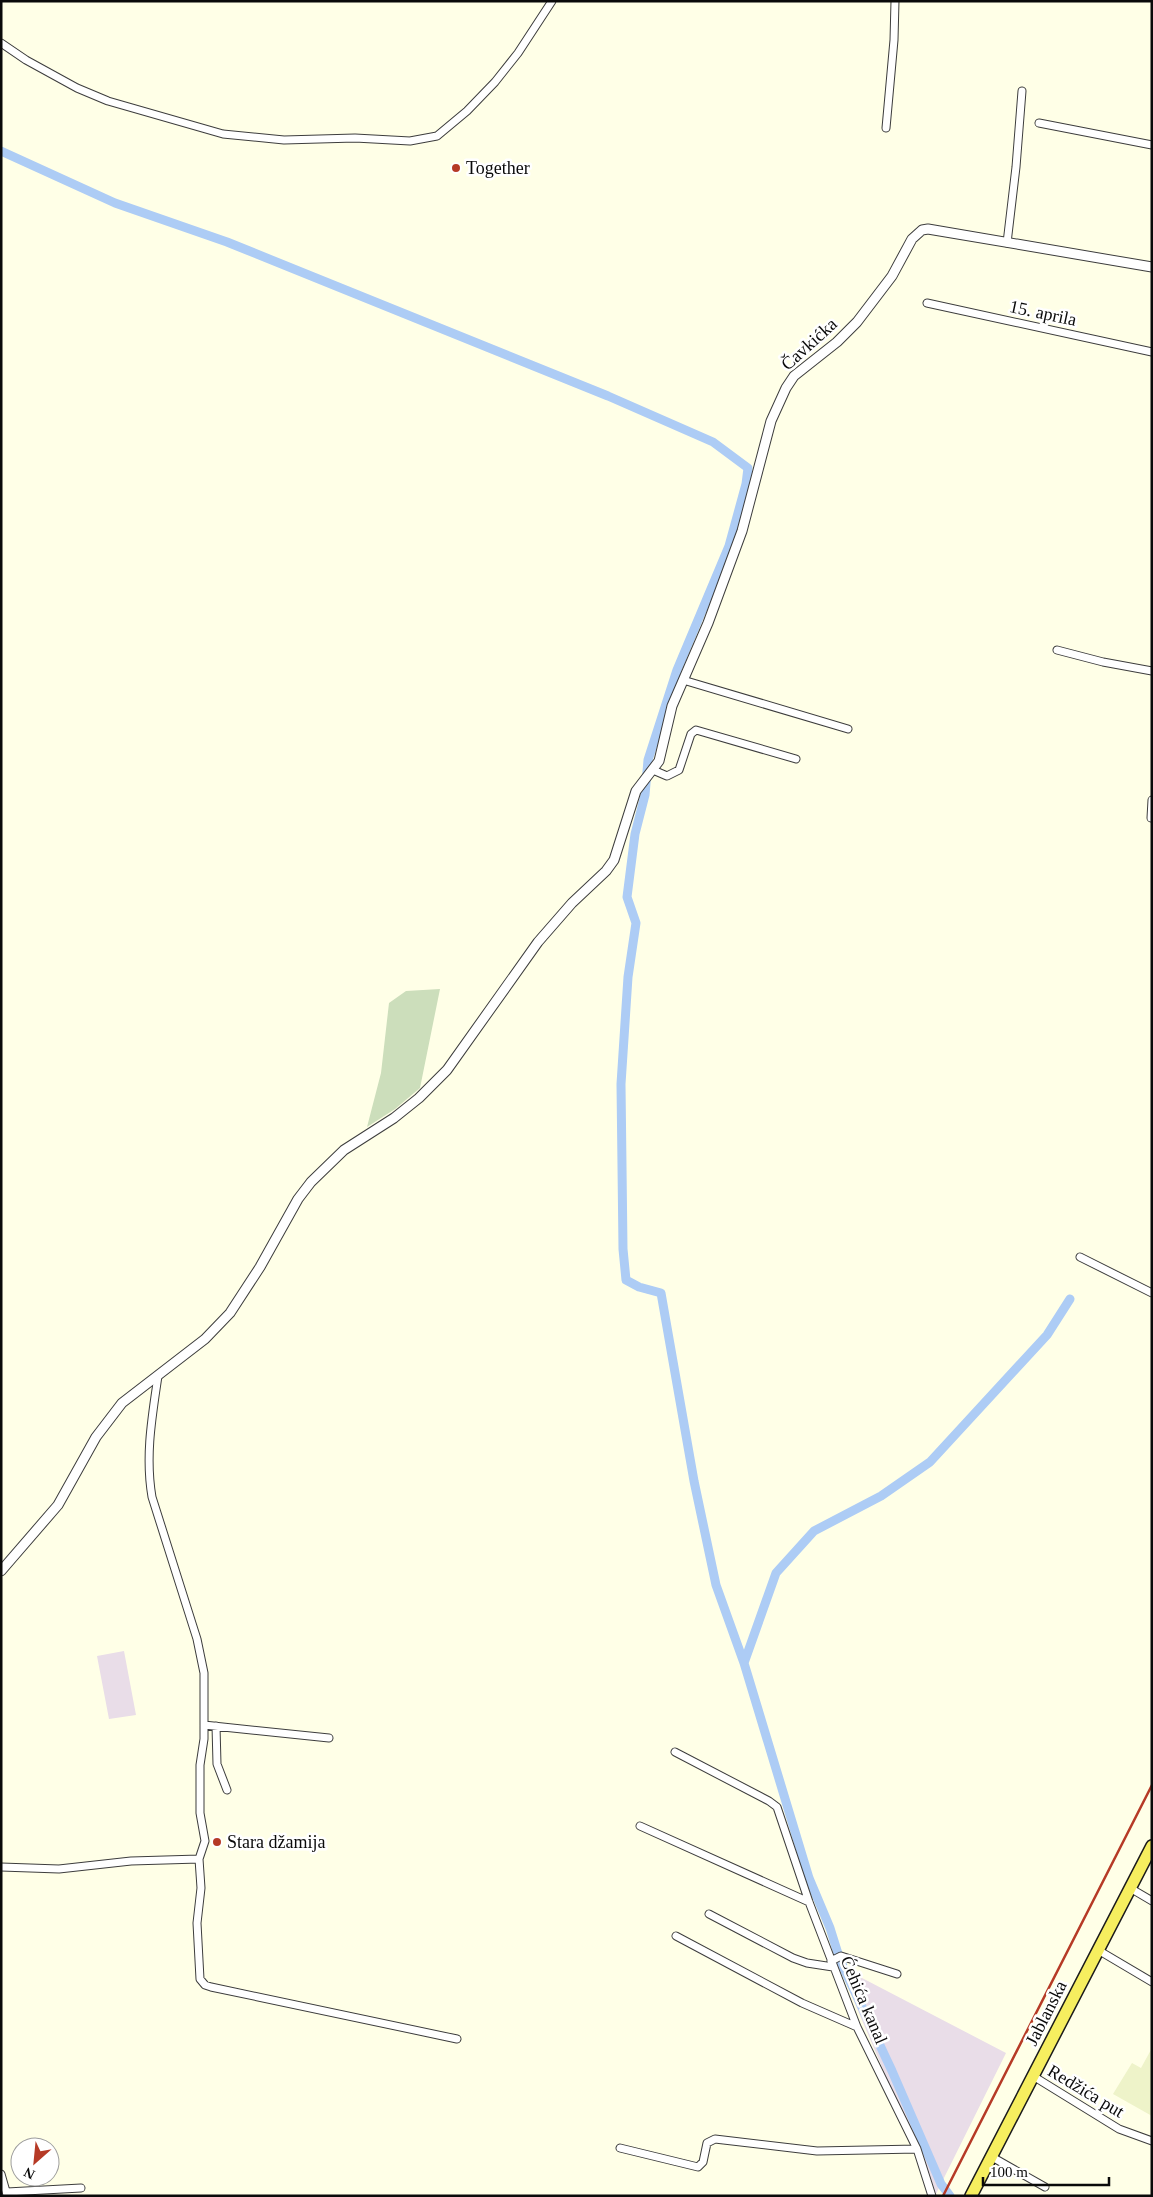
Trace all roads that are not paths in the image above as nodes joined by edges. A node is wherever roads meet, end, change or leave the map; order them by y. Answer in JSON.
{"nodes":[{"id":1,"x":552,"y":1,"type":"edge"},
{"id":2,"x":895,"y":1,"type":"edge"},
{"id":3,"x":1,"y":43,"type":"edge"},
{"id":4,"x":1022,"y":91,"type":"dead end"},
{"id":5,"x":1039,"y":123,"type":"dead end"},
{"id":6,"x":886,"y":128,"type":"dead end"},
{"id":7,"x":1152,"y":145,"type":"edge"},
{"id":8,"x":1007,"y":243,"type":"junction"},
{"id":9,"x":1152,"y":267,"type":"edge"},
{"id":10,"x":927,"y":303,"type":"dead end"},
{"id":11,"x":1152,"y":352,"type":"edge"},
{"id":12,"x":1057,"y":650,"type":"dead end"},
{"id":13,"x":1152,"y":671,"type":"edge"},
{"id":14,"x":683,"y":680,"type":"junction"},
{"id":15,"x":848,"y":729,"type":"dead end"},
{"id":16,"x":796,"y":759,"type":"dead end"},
{"id":17,"x":652,"y":772,"type":"junction"},
{"id":18,"x":1152,"y":800,"type":"edge"},
{"id":19,"x":1151,"y":818,"type":"edge"},
{"id":20,"x":1080,"y":1257,"type":"dead end"},
{"id":21,"x":1152,"y":1293,"type":"edge"},
{"id":22,"x":158,"y":1376,"type":"junction"},
{"id":23,"x":1,"y":1571,"type":"edge"},
{"id":24,"x":204,"y":1725,"type":"junction"},
{"id":25,"x":216,"y":1726,"type":"junction"},
{"id":26,"x":329,"y":1738,"type":"dead end"},
{"id":27,"x":675,"y":1752,"type":"dead end"},
{"id":28,"x":227,"y":1790,"type":"dead end"},
{"id":29,"x":640,"y":1826,"type":"dead end"},
{"id":30,"x":1152,"y":1846,"type":"edge"},
{"id":31,"x":199,"y":1859,"type":"junction"},
{"id":32,"x":1,"y":1867,"type":"edge"},
{"id":33,"x":1130,"y":1888,"type":"junction"},
{"id":34,"x":1152,"y":1901,"type":"edge"},
{"id":35,"x":809,"y":1902,"type":"junction"},
{"id":36,"x":709,"y":1914,"type":"dead end"},
{"id":37,"x":676,"y":1936,"type":"dead end"},
{"id":38,"x":1098,"y":1950,"type":"junction"},
{"id":39,"x":835,"y":1960,"type":"junction"},
{"id":40,"x":897,"y":1974,"type":"dead end"},
{"id":41,"x":1152,"y":1982,"type":"edge"},
{"id":42,"x":857,"y":2027,"type":"junction"},
{"id":43,"x":457,"y":2039,"type":"dead end"},
{"id":44,"x":1033,"y":2076,"type":"junction"},
{"id":45,"x":1152,"y":2141,"type":"edge"},
{"id":46,"x":620,"y":2148,"type":"dead end"},
{"id":47,"x":917,"y":2149,"type":"junction"},
{"id":48,"x":992,"y":2156,"type":"junction"},
{"id":49,"x":1,"y":2174,"type":"edge"},
{"id":50,"x":1045,"y":2187,"type":"dead end"},
{"id":51,"x":81,"y":2188,"type":"dead end"},
{"id":52,"x":7,"y":2194,"type":"edge"},
{"id":53,"x":932,"y":2196,"type":"edge"},
{"id":54,"x":971,"y":2196,"type":"edge"}],
"edges":[{"from":1,"to":3,"type":"street"},
{"from":2,"to":6,"type":"street"},
{"from":4,"to":8,"type":"street"},
{"from":5,"to":7,"type":"street"},
{"from":8,"to":9,"type":"street","name":"Čavkićka"},
{"from":8,"to":14,"type":"street","name":"Čavkićka"},
{"from":10,"to":11,"type":"street","name":"15. aprila"},
{"from":12,"to":13,"type":"street"},
{"from":14,"to":15,"type":"street"},
{"from":14,"to":17,"type":"street","name":"Čavkićka"},
{"from":16,"to":17,"type":"street"},
{"from":17,"to":22,"type":"street","name":"Čavkićka"},
{"from":18,"to":19,"type":"street"},
{"from":20,"to":21,"type":"street"},
{"from":22,"to":23,"type":"street","name":"Čavkićka"},
{"from":22,"to":24,"type":"street"},
{"from":24,"to":25,"type":"street"},
{"from":24,"to":31,"type":"street"},
{"from":25,"to":26,"type":"street"},
{"from":25,"to":28,"type":"street"},
{"from":27,"to":35,"type":"street","name":"Ćehića kanal"},
{"from":29,"to":35,"type":"street"},
{"from":30,"to":33,"type":"main road","name":"Jablanska"},
{"from":31,"to":32,"type":"street"},
{"from":31,"to":43,"type":"street"},
{"from":33,"to":34,"type":"street"},
{"from":33,"to":38,"type":"main road","name":"Jablanska"},
{"from":35,"to":39,"type":"street","name":"Ćehića kanal"},
{"from":36,"to":39,"type":"street"},
{"from":37,"to":42,"type":"street"},
{"from":38,"to":41,"type":"street"},
{"from":38,"to":44,"type":"main road","name":"Jablanska"},
{"from":39,"to":40,"type":"street"},
{"from":39,"to":42,"type":"street","name":"Ćehića kanal"},
{"from":42,"to":47,"type":"street","name":"Ćehića kanal"},
{"from":44,"to":45,"type":"street","name":"Redžića put"},
{"from":44,"to":48,"type":"main road","name":"Jablanska"},
{"from":46,"to":47,"type":"street"},
{"from":47,"to":53,"type":"street","name":"Ćehića kanal"},
{"from":48,"to":50,"type":"street"},
{"from":48,"to":54,"type":"main road","name":"Jablanska"},
{"from":49,"to":52,"type":"street"},
{"from":51,"to":52,"type":"street"}]}
